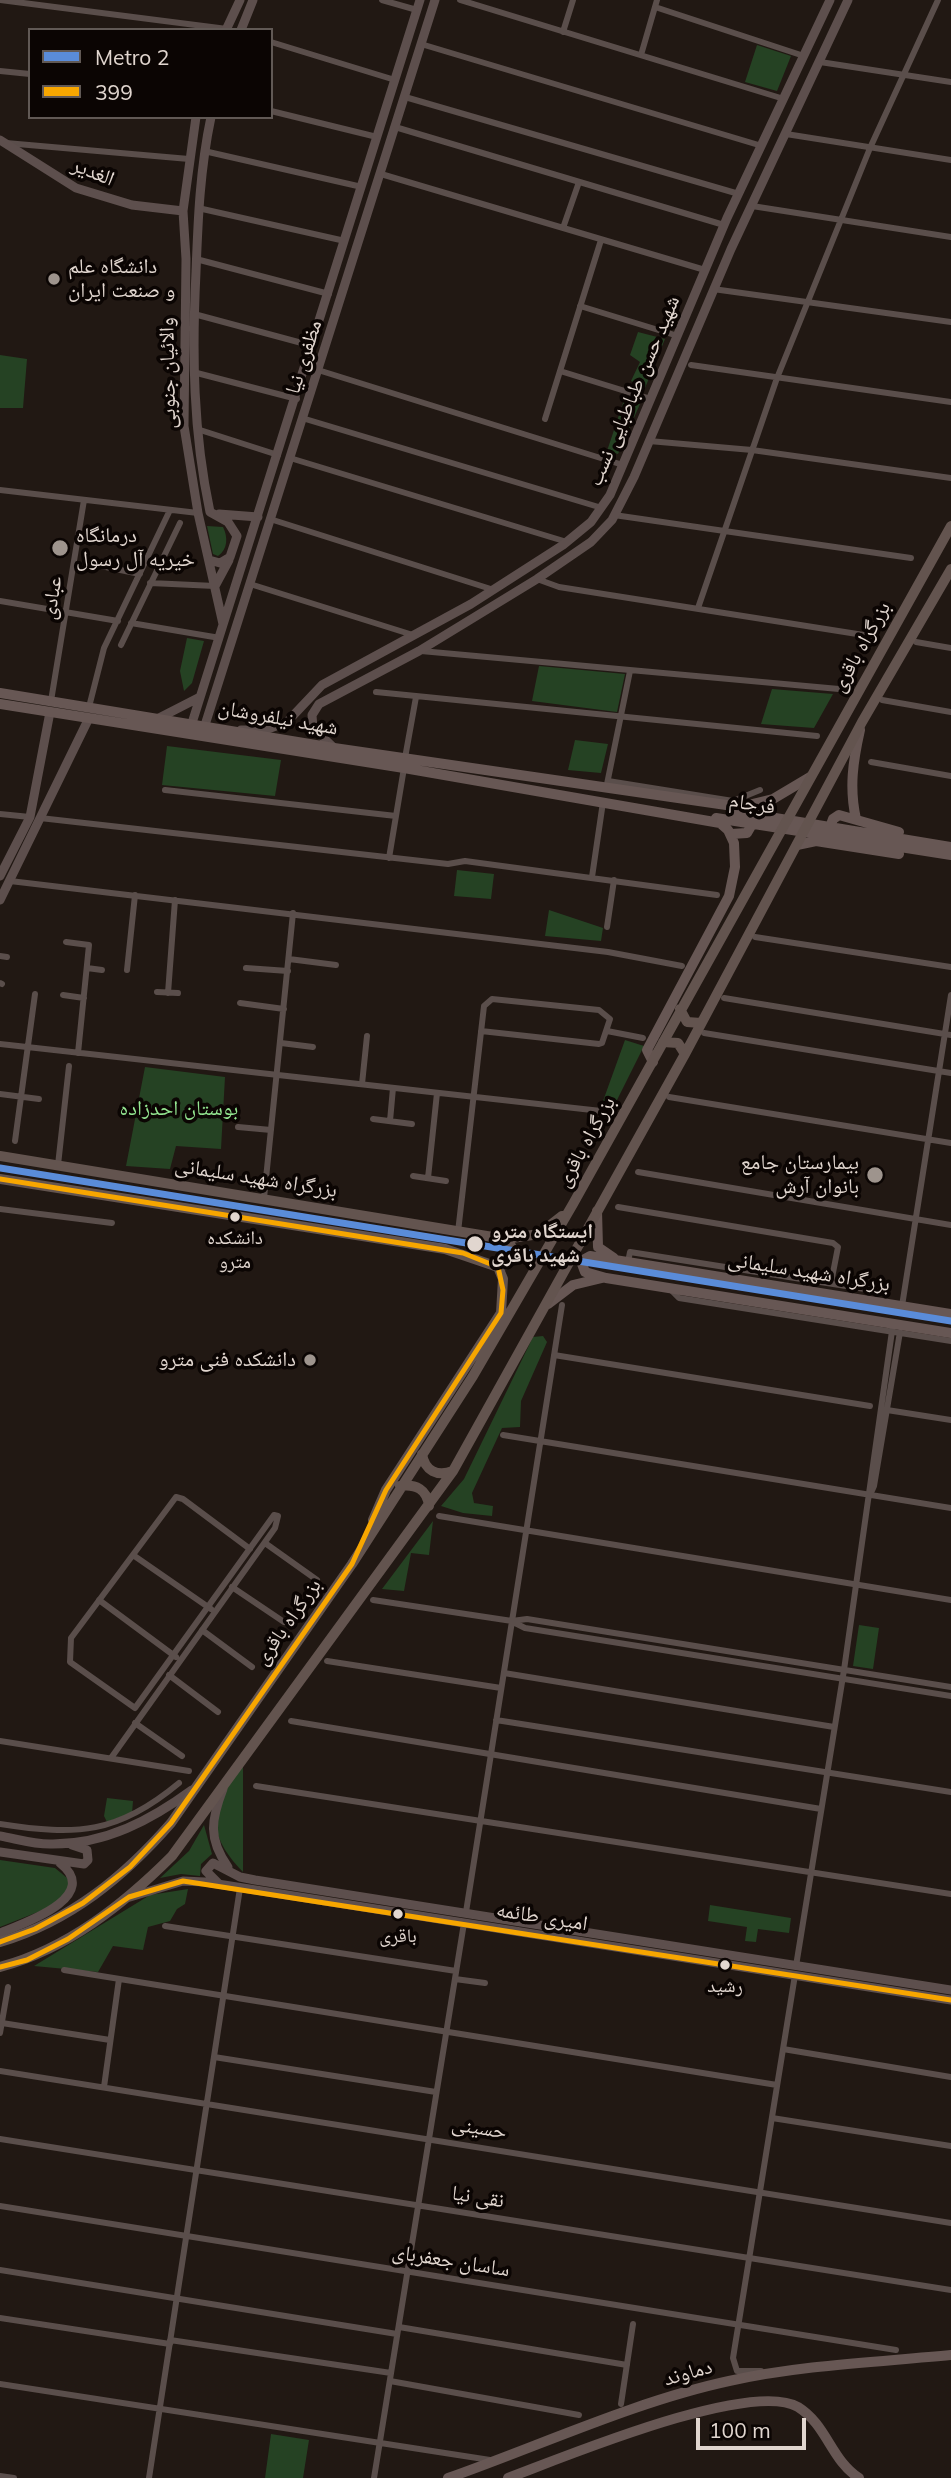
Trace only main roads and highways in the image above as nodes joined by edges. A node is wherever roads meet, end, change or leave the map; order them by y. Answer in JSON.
{"nodes":[{"id":1,"x":240,"y":0,"type":"edge"},
{"id":2,"x":253,"y":0,"type":"edge"},
{"id":3,"x":420,"y":0,"type":"edge"},
{"id":4,"x":435,"y":0,"type":"edge"},
{"id":5,"x":829,"y":0,"type":"edge"},
{"id":6,"x":848,"y":0,"type":"edge"},
{"id":7,"x":228,"y":28,"type":"edge"},
{"id":8,"x":242,"y":28,"type":"edge"},
{"id":9,"x":196,"y":119,"type":"edge"},
{"id":10,"x":211,"y":119,"type":"edge"},
{"id":11,"x":2,"y":141,"type":"edge"},
{"id":12,"x":368,"y":168,"type":"junction"},
{"id":13,"x":381,"y":174,"type":"junction"},
{"id":14,"x":184,"y":208,"type":"junction"},
{"id":15,"x":198,"y":208,"type":"junction"},
{"id":16,"x":184,"y":426,"type":"junction"},
{"id":17,"x":195,"y":428,"type":"junction"},
{"id":18,"x":210,"y":512,"type":"junction"},
{"id":19,"x":258,"y":517,"type":"junction"},
{"id":20,"x":951,"y":526,"type":"edge"},
{"id":21,"x":230,"y":557,"type":"junction"},
{"id":22,"x":209,"y":560,"type":"junction"},
{"id":23,"x":951,"y":569,"type":"edge"},
{"id":24,"x":215,"y":586,"type":"junction"},
{"id":25,"x":224,"y":626,"type":"junction"},
{"id":26,"x":212,"y":660,"type":"junction"},
{"id":27,"x":365,"y":662,"type":"junction"},
{"id":28,"x":225,"y":665,"type":"junction"},
{"id":29,"x":376,"y":673,"type":"junction"},
{"id":30,"x":0,"y":693,"type":"edge"},
{"id":31,"x":200,"y":697,"type":"junction"},
{"id":32,"x":0,"y":704,"type":"edge"},
{"id":33,"x":50,"y":707,"type":"junction"},
{"id":34,"x":89,"y":713,"type":"junction"},
{"id":35,"x":159,"y":718,"type":"junction"},
{"id":36,"x":862,"y":722,"type":"junction"},
{"id":37,"x":192,"y":723,"type":"junction"},
{"id":38,"x":230,"y":729,"type":"junction"},
{"id":39,"x":204,"y":731,"type":"junction"},
{"id":40,"x":187,"y":734,"type":"junction"},
{"id":41,"x":334,"y":747,"type":"junction"},
{"id":42,"x":404,"y":763,"type":"junction"},
{"id":43,"x":810,"y":777,"type":"junction"},
{"id":44,"x":550,"y":779,"type":"junction"},
{"id":45,"x":564,"y":788,"type":"junction"},
{"id":46,"x":546,"y":793,"type":"junction"},
{"id":47,"x":740,"y":807,"type":"junction"},
{"id":48,"x":35,"y":818,"type":"junction"},
{"id":49,"x":856,"y":819,"type":"junction"},
{"id":50,"x":731,"y":834,"type":"junction"},
{"id":51,"x":951,"y":841,"type":"edge"},
{"id":52,"x":797,"y":845,"type":"junction"},
{"id":53,"x":842,"y":845,"type":"junction"},
{"id":54,"x":951,"y":847,"type":"edge"},
{"id":55,"x":951,"y":855,"type":"edge"},
{"id":56,"x":951,"y":862,"type":"edge"},
{"id":57,"x":0,"y":877,"type":"edge"},
{"id":58,"x":0,"y":900,"type":"edge"},
{"id":59,"x":680,"y":1009,"type":"junction"},
{"id":60,"x":703,"y":1028,"type":"junction"},
{"id":61,"x":663,"y":1042,"type":"junction"},
{"id":62,"x":685,"y":1054,"type":"junction"},
{"id":63,"x":653,"y":1062,"type":"junction"},
{"id":64,"x":0,"y":1156,"type":"edge"},
{"id":65,"x":0,"y":1179,"type":"edge"},
{"id":66,"x":573,"y":1204,"type":"junction"},
{"id":67,"x":597,"y":1210,"type":"junction"},
{"id":68,"x":505,"y":1239,"type":"junction"},
{"id":69,"x":624,"y":1261,"type":"junction"},
{"id":70,"x":498,"y":1267,"type":"junction"},
{"id":71,"x":606,"y":1278,"type":"junction"},
{"id":72,"x":539,"y":1314,"type":"junction"},
{"id":73,"x":951,"y":1314,"type":"edge"},
{"id":74,"x":951,"y":1333,"type":"edge"},
{"id":75,"x":422,"y":1454,"type":"junction"},
{"id":76,"x":453,"y":1471,"type":"junction"},
{"id":77,"x":400,"y":1486,"type":"junction"},
{"id":78,"x":429,"y":1506,"type":"junction"},
{"id":79,"x":359,"y":1552,"type":"junction"},
{"id":80,"x":226,"y":1782,"type":"junction"},
{"id":81,"x":196,"y":1787,"type":"junction"},
{"id":82,"x":0,"y":1836,"type":"edge"},
{"id":83,"x":62,"y":1843,"type":"junction"},
{"id":84,"x":0,"y":1852,"type":"edge"},
{"id":85,"x":58,"y":1862,"type":"junction"},
{"id":86,"x":231,"y":1871,"type":"junction"},
{"id":87,"x":220,"y":1885,"type":"junction"},
{"id":88,"x":129,"y":1897,"type":"junction"},
{"id":89,"x":0,"y":1933,"type":"edge"},
{"id":90,"x":0,"y":1942,"type":"edge"},
{"id":91,"x":0,"y":1967,"type":"edge"},
{"id":92,"x":796,"y":1970,"type":"junction"},
{"id":93,"x":951,"y":1990,"type":"edge"},
{"id":94,"x":951,"y":2000,"type":"edge"},
{"id":95,"x":951,"y":2355,"type":"edge"},
{"id":96,"x":448,"y":2478,"type":"edge"},
{"id":97,"x":508,"y":2478,"type":"edge"},
{"id":98,"x":859,"y":2478,"type":"edge"}],
"edges":[{"from":1,"to":7,"type":"main road"},
{"from":2,"to":8,"type":"main road"},
{"from":3,"to":12,"type":"main road","name":"مظفری نیا"},
{"from":4,"to":13,"type":"main road","name":"مظفری نیا"},
{"from":5,"to":27,"type":"main road","name":"شهید حسن طباطبایی نسب"},
{"from":6,"to":29,"type":"main road","name":"شهید حسن طباطبایی نسب"},
{"from":9,"to":14,"type":"main road","name":"والائیان جنوبی"},
{"from":10,"to":15,"type":"main road","name":"والائیان جنوبی"},
{"from":11,"to":14,"type":"main road","name":"الغدیر"},
{"from":12,"to":13,"type":"main road"},
{"from":12,"to":19,"type":"main road","name":"مظفری نیا"},
{"from":13,"to":28,"type":"main road","name":"مظفری نیا"},
{"from":14,"to":15,"type":"main road","name":"الغدیر"},
{"from":14,"to":16,"type":"main road","name":"والائیان جنوبی"},
{"from":15,"to":17,"type":"main road","name":"والائیان جنوبی"},
{"from":16,"to":17,"type":"main road"},
{"from":16,"to":22,"type":"main road","name":"والائیان جنوبی"},
{"from":17,"to":18,"type":"main road","name":"والائیان جنوبی"},
{"from":18,"to":19,"type":"main road"},
{"from":18,"to":21,"type":"main road"},
{"from":19,"to":25,"type":"main road","name":"مظفری نیا"},
{"from":20,"to":43,"type":"highway","name":"بزرگراه باقری"},
{"from":21,"to":22,"type":"main road"},
{"from":21,"to":24,"type":"main road"},
{"from":22,"to":24,"type":"main road","name":"والائیان جنوبی"},
{"from":23,"to":36,"type":"highway","name":"بزرگراه باقری"},
{"from":24,"to":25,"type":"main road","name":"والائیان جنوبی"},
{"from":25,"to":26,"type":"main road","name":"مظفری نیا"},
{"from":26,"to":28,"type":"main road"},
{"from":26,"to":31,"type":"main road","name":"مظفری نیا"},
{"from":27,"to":29,"type":"main road"},
{"from":27,"to":38,"type":"main road","name":"شهید حسن طباطبایی نسب"},
{"from":28,"to":39,"type":"main road","name":"مظفری نیا"},
{"from":29,"to":41,"type":"main road","name":"شهید حسن طباطبایی نسب"},
{"from":30,"to":33,"type":"main road","name":"شهید نیلفروشان"},
{"from":31,"to":35,"type":"main road"},
{"from":31,"to":37,"type":"main road","name":"مظفری نیا"},
{"from":32,"to":33,"type":"main road","name":"شهید نیلفروشان"},
{"from":33,"to":34,"type":"main road","name":"شهید نیلفروشان"},
{"from":33,"to":48,"type":"main road","name":"عبادی"},
{"from":34,"to":35,"type":"main road","name":"شهید نیلفروشان"},
{"from":34,"to":40,"type":"main road","name":"شهید نیلفروشان"},
{"from":34,"to":48,"type":"main road","name":"عبادی"},
{"from":35,"to":37,"type":"main road","name":"شهید نیلفروشان"},
{"from":36,"to":49,"type":"main road"},
{"from":36,"to":52,"type":"highway","name":"بزرگراه باقری"},
{"from":37,"to":39,"type":"main road","name":"شهید نیلفروشان"},
{"from":37,"to":40,"type":"main road"},
{"from":38,"to":39,"type":"main road","name":"شهید نیلفروشان"},
{"from":38,"to":41,"type":"main road","name":"شهید نیلفروشان"},
{"from":39,"to":40,"type":"main road","name":"شهید نیلفروشان"},
{"from":39,"to":42,"type":"main road","name":"شهید نیلفروشان"},
{"from":41,"to":42,"type":"main road","name":"شهید نیلفروشان"},
{"from":42,"to":44,"type":"main road","name":"شهید نیلفروشان"},
{"from":42,"to":46,"type":"main road","name":"شهید نیلفروشان"},
{"from":43,"to":47,"type":"main road"},
{"from":43,"to":59,"type":"highway","name":"بزرگراه باقری"},
{"from":44,"to":45,"type":"main road","name":"فرجام"},
{"from":44,"to":47,"type":"main road"},
{"from":45,"to":46,"type":"main road","name":"فرجام"},
{"from":45,"to":54,"type":"main road","name":"فرجام"},
{"from":45,"to":55,"type":"main road","name":"فرجام"},
{"from":46,"to":50,"type":"main road","name":"شهید نیلفروشان"},
{"from":47,"to":50,"type":"main road"},
{"from":48,"to":57,"type":"main road","name":"عبادی"},
{"from":48,"to":58,"type":"main road","name":"عبادی"},
{"from":49,"to":51,"type":"main road"},
{"from":49,"to":53,"type":"main road"},
{"from":50,"to":63,"type":"main road"},
{"from":52,"to":53,"type":"main road"},
{"from":52,"to":60,"type":"highway","name":"بزرگراه باقری"},
{"from":53,"to":56,"type":"main road"},
{"from":59,"to":60,"type":"highway"},
{"from":59,"to":61,"type":"highway","name":"بزرگراه باقری"},
{"from":60,"to":62,"type":"highway","name":"بزرگراه باقری"},
{"from":61,"to":62,"type":"highway"},
{"from":61,"to":63,"type":"highway","name":"بزرگراه باقری"},
{"from":62,"to":67,"type":"highway","name":"بزرگراه باقری"},
{"from":63,"to":66,"type":"highway","name":"بزرگراه باقری"},
{"from":64,"to":68,"type":"highway","name":"بزرگراه شهید سلیمانی"},
{"from":65,"to":70,"type":"highway","name":"بزرگراه شهید سلیمانی"},
{"from":66,"to":68,"type":"highway","name":"بزرگراه شهید سلیمانی"},
{"from":66,"to":75,"type":"highway","name":"بزرگراه باقری"},
{"from":67,"to":69,"type":"main road"},
{"from":67,"to":72,"type":"highway","name":"بزرگراه باقری"},
{"from":68,"to":70,"type":"highway"},
{"from":69,"to":71,"type":"main road","name":"بزرگراه شهید سلیمانی"},
{"from":69,"to":73,"type":"main road","name":"بزرگراه شهید سلیمانی"},
{"from":70,"to":79,"type":"highway"},
{"from":71,"to":72,"type":"main road"},
{"from":71,"to":74,"type":"main road","name":"بزرگراه شهید سلیمانی"},
{"from":72,"to":76,"type":"highway","name":"بزرگراه باقری"},
{"from":75,"to":76,"type":"highway"},
{"from":75,"to":77,"type":"highway","name":"بزرگراه باقری"},
{"from":76,"to":78,"type":"highway","name":"بزرگراه باقری"},
{"from":77,"to":78,"type":"highway"},
{"from":77,"to":79,"type":"highway","name":"بزرگراه باقری"},
{"from":78,"to":80,"type":"highway","name":"بزرگراه باقری"},
{"from":79,"to":81,"type":"highway","name":"بزرگراه باقری"},
{"from":80,"to":86,"type":"main road"},
{"from":80,"to":88,"type":"highway","name":"بزرگراه باقری"},
{"from":81,"to":83,"type":"main road"},
{"from":81,"to":90,"type":"highway","name":"بزرگراه باقری"},
{"from":82,"to":83,"type":"main road"},
{"from":83,"to":85,"type":"main road"},
{"from":84,"to":85,"type":"main road"},
{"from":85,"to":89,"type":"main road"},
{"from":86,"to":87,"type":"main road"},
{"from":86,"to":92,"type":"main road","name":"امیری طائمه"},
{"from":87,"to":88,"type":"main road","name":"امیری طائمه"},
{"from":87,"to":92,"type":"main road","name":"امیری طائمه"},
{"from":88,"to":91,"type":"highway","name":"بزرگراه باقری"},
{"from":92,"to":93,"type":"main road","name":"امیری طائمه"},
{"from":92,"to":94,"type":"main road","name":"امیری طائمه"},
{"from":95,"to":96,"type":"main road","name":"دماوند"},
{"from":97,"to":98,"type":"main road","name":"دماوند"}]}
